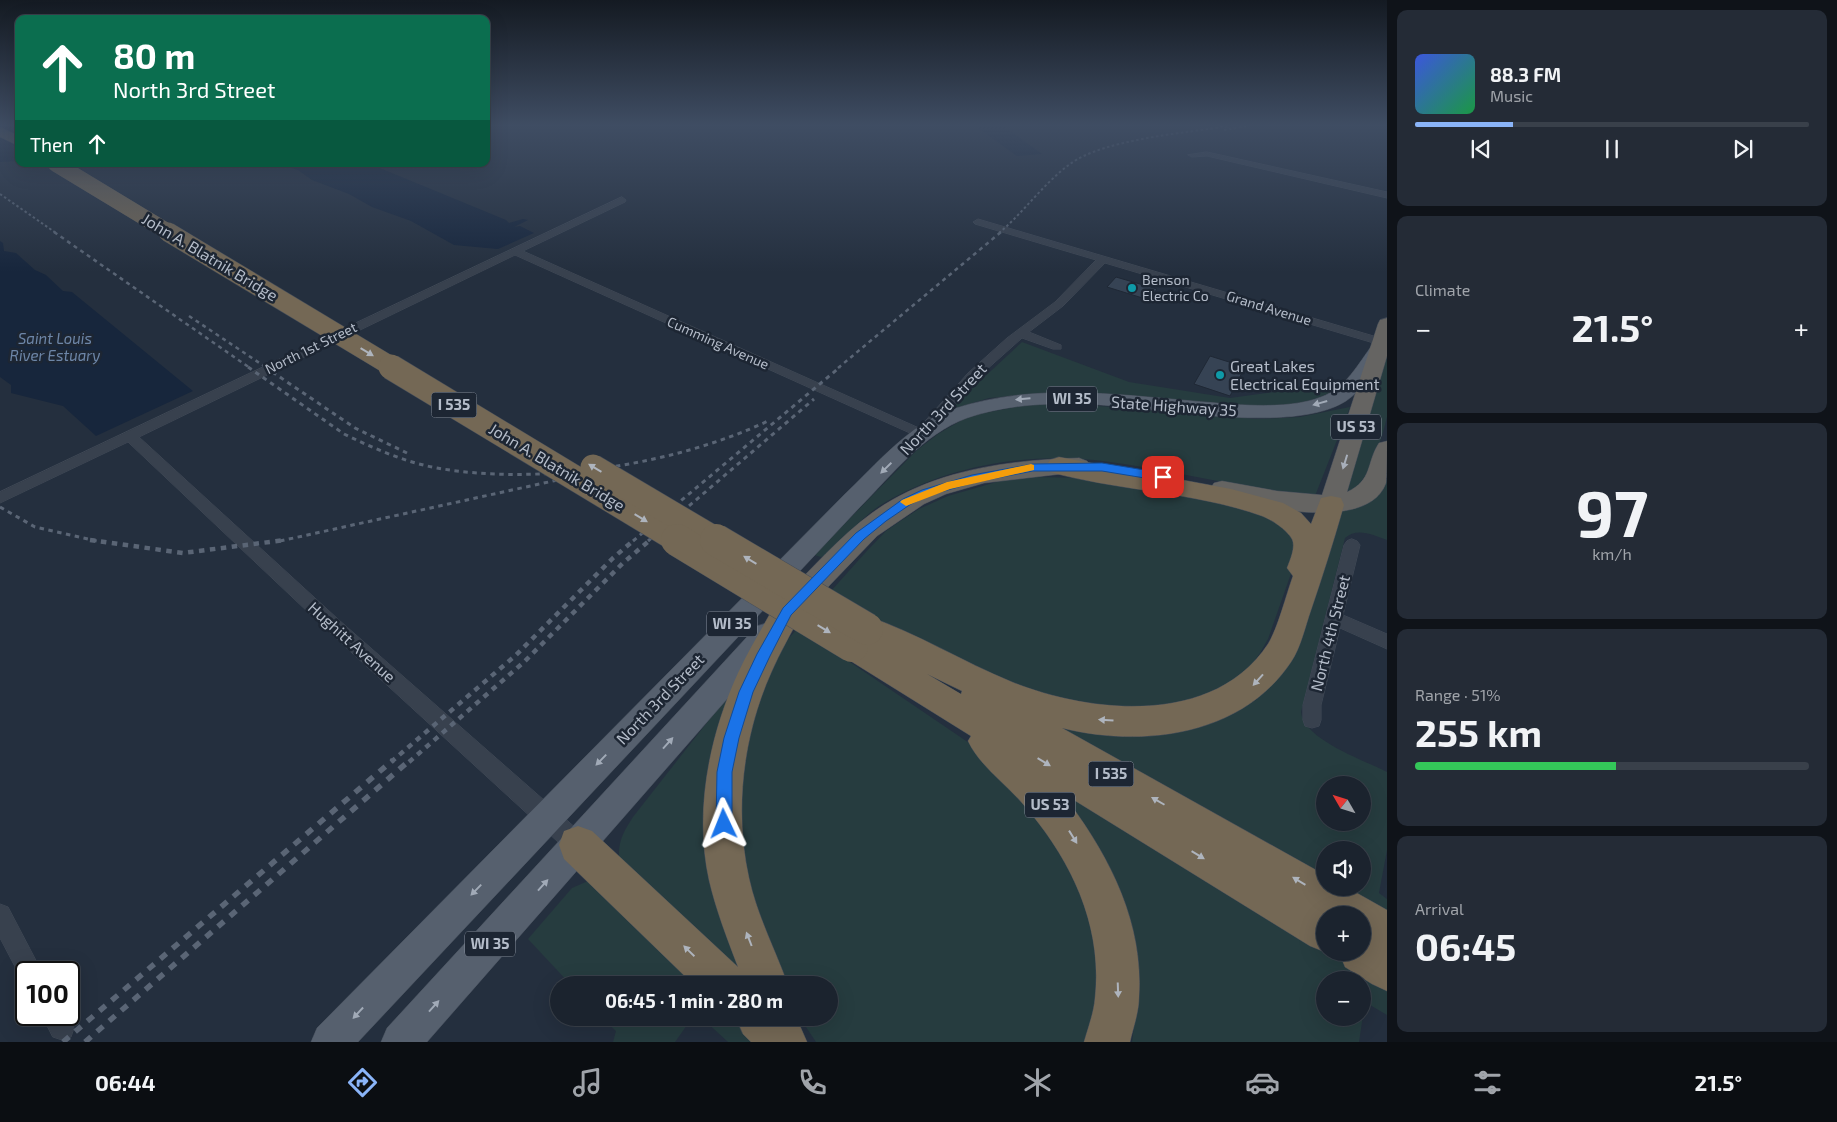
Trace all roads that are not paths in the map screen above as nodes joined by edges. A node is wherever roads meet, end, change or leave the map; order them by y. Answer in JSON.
{"nodes":[{"id":1,"x":74,"y":175,"type":"edge"},
{"id":2,"x":97,"y":175,"type":"edge"},
{"id":3,"x":1298,"y":175,"type":"edge"},
{"id":4,"x":1387,"y":195,"type":"edge"},
{"id":5,"x":622,"y":200,"type":"dead end"},
{"id":6,"x":978,"y":222,"type":"dead end"},
{"id":7,"x":515,"y":251,"type":"junction"},
{"id":8,"x":1103,"y":259,"type":"junction"},
{"id":9,"x":1387,"y":324,"type":"edge"},
{"id":10,"x":1020,"y":333,"type":"junction"},
{"id":11,"x":1383,"y":345,"type":"edge"},
{"id":12,"x":1057,"y":346,"type":"dead end"},
{"id":13,"x":921,"y":434,"type":"junction"},
{"id":14,"x":129,"y":435,"type":"junction"},
{"id":15,"x":1387,"y":448,"type":"edge"},
{"id":16,"x":1059,"y":466,"type":"junction"},
{"id":17,"x":0,"y":498,"type":"edge"},
{"id":18,"x":1331,"y":505,"type":"junction"},
{"id":19,"x":1352,"y":545,"type":"dead end"},
{"id":20,"x":787,"y":612,"type":"junction"},
{"id":21,"x":1334,"y":618,"type":"junction"},
{"id":22,"x":860,"y":638,"type":"junction"},
{"id":23,"x":1285,"y":639,"type":"junction"},
{"id":24,"x":1387,"y":642,"type":"edge"},
{"id":25,"x":1312,"y":720,"type":"dead end"},
{"id":26,"x":546,"y":817,"type":"junction"},
{"id":27,"x":578,"y":845,"type":"junction"},
{"id":28,"x":1340,"y":906,"type":"edge"},
{"id":29,"x":0,"y":915,"type":"edge"},
{"id":30,"x":1371,"y":924,"type":"edge"},
{"id":31,"x":1316,"y":925,"type":"edge"},
{"id":32,"x":1387,"y":933,"type":"edge"},
{"id":33,"x":1371,"y":959,"type":"edge"},
{"id":34,"x":24,"y":961,"type":"edge"},
{"id":35,"x":1387,"y":969,"type":"edge"},
{"id":36,"x":715,"y":976,"type":"edge"},
{"id":37,"x":763,"y":976,"type":"edge"},
{"id":38,"x":767,"y":1026,"type":"edge"},
{"id":39,"x":784,"y":1026,"type":"edge"},
{"id":40,"x":331,"y":1042,"type":"edge"},
{"id":41,"x":401,"y":1042,"type":"edge"},
{"id":42,"x":784,"y":1042,"type":"edge"},
{"id":43,"x":792,"y":1042,"type":"edge"},
{"id":44,"x":1107,"y":1042,"type":"edge"}],
"edges":[{"from":1,"to":22,"type":"highway","name":"John A. Blatnik Bridge","number":"I 535","one_way":true,"bridge":true},
{"from":22,"to":2,"type":"highway","name":"John A. Blatnik Bridge","number":"I 535","one_way":true,"bridge":true},
{"from":3,"to":4,"type":"street"},
{"from":5,"to":7,"type":"street","name":"North 1st Street"},
{"from":6,"to":8,"type":"street","name":"Grand Avenue"},
{"from":7,"to":13,"type":"street","name":"Cumming Avenue"},
{"from":7,"to":14,"type":"street","name":"North 1st Street"},
{"from":8,"to":10,"type":"street","name":"North 3rd Street"},
{"from":8,"to":11,"type":"street","name":"Grand Avenue"},
{"from":9,"to":11,"type":"highway","number":"US 53"},
{"from":10,"to":12,"type":"street"},
{"from":10,"to":13,"type":"street","name":"North 3rd Street"},
{"from":11,"to":13,"type":"main road","name":"State Highway 35","number":"WI 35","one_way":true},
{"from":11,"to":18,"type":"highway","number":"US 53","one_way":true},
{"from":13,"to":26,"type":"main road","name":"North 3rd Street","number":"WI 35","one_way":true},
{"from":14,"to":17,"type":"street","name":"North 1st Street"},
{"from":14,"to":26,"type":"street","name":"Hughitt Avenue"},
{"from":15,"to":18,"type":"highway","number":"US 53"},
{"from":16,"to":18,"type":"highway","number":"US 53"},
{"from":16,"to":20,"type":"highway","name":"North 3rd Street","number":"US 53"},
{"from":16,"to":23,"type":"highway"},
{"from":18,"to":23,"type":"highway","number":"US 53"},
{"from":19,"to":21,"type":"street","name":"North 4th Street"},
{"from":27,"to":20,"type":"main road","name":"North 3rd Street","number":"WI 35","one_way":true},
{"from":37,"to":20,"type":"highway","number":"US 53","one_way":true},
{"from":21,"to":24,"type":"street"},
{"from":21,"to":25,"type":"street","name":"North 4th Street"},
{"from":23,"to":22,"type":"highway","number":"US 53","one_way":true},
{"from":28,"to":22,"type":"highway","number":"I 535","one_way":true},
{"from":22,"to":31,"type":"highway","number":"I 535","one_way":true},
{"from":22,"to":44,"type":"highway","number":"US 53","one_way":true},
{"from":26,"to":27,"type":"street","name":"Hughitt Avenue"},
{"from":26,"to":40,"type":"main road","name":"North 3rd Street","number":"WI 35","one_way":true},
{"from":36,"to":27,"type":"highway","one_way":true},
{"from":41,"to":27,"type":"main road","name":"North 3rd Street","number":"WI 35","one_way":true},
{"from":29,"to":34,"type":"street"},
{"from":30,"to":32,"type":"highway"},
{"from":33,"to":35,"type":"highway"},
{"from":38,"to":42,"type":"highway"},
{"from":39,"to":43,"type":"highway"}]}
